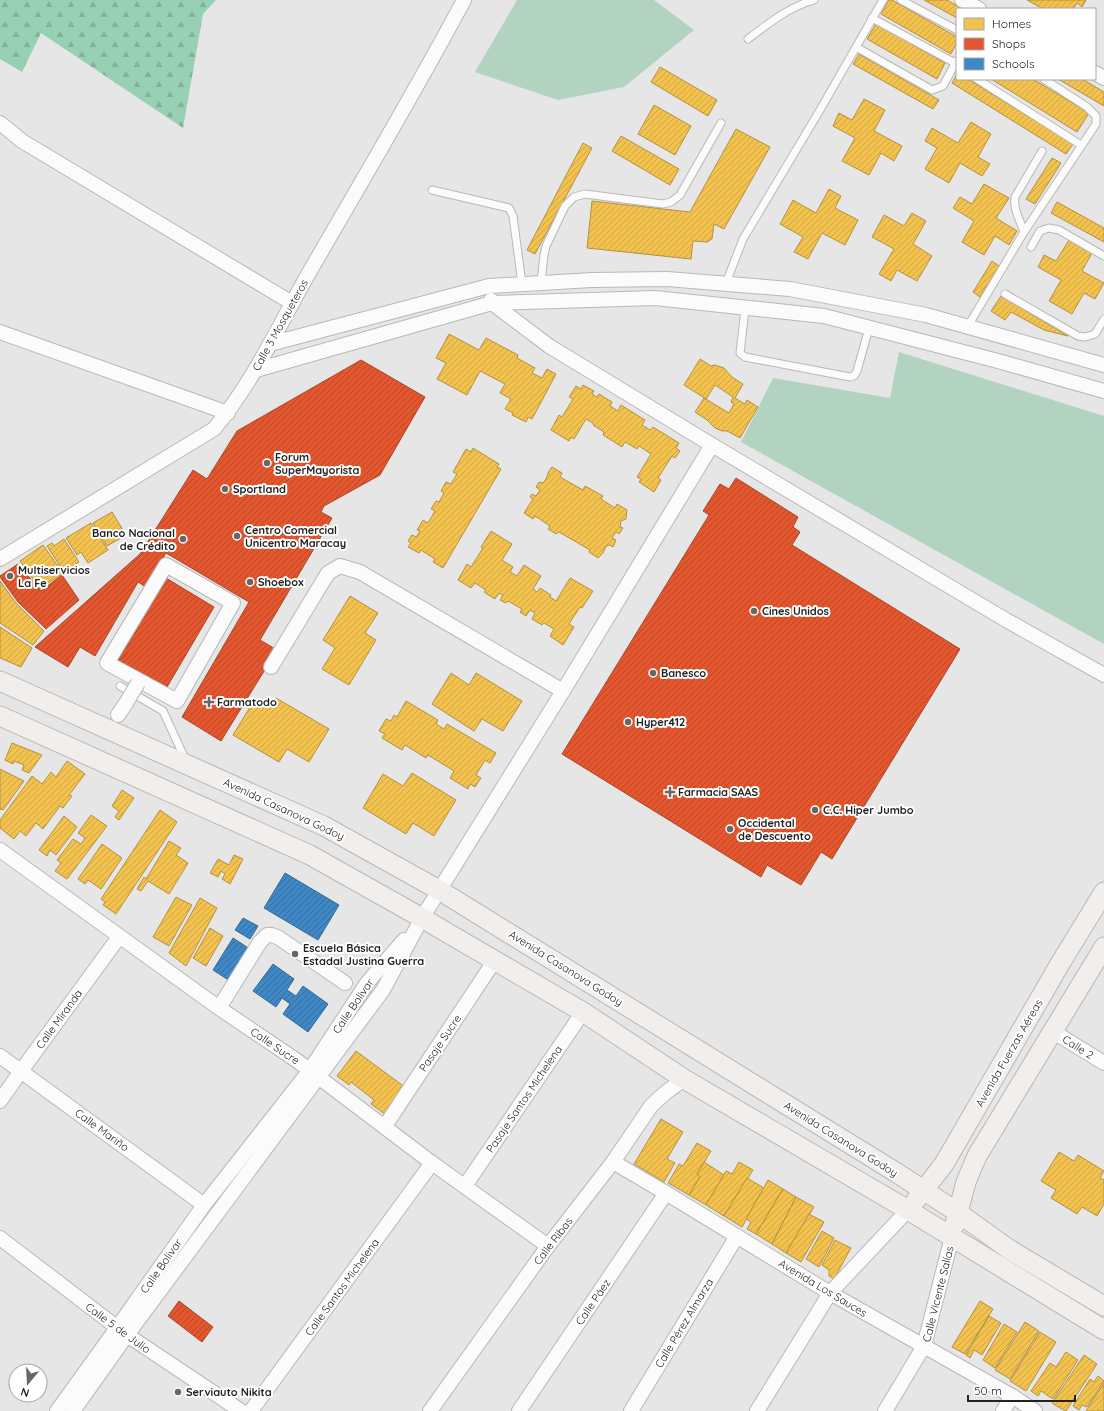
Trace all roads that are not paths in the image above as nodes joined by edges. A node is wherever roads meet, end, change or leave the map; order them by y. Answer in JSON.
{"nodes":[{"id":1,"x":464,"y":0,"type":"edge"},
{"id":2,"x":814,"y":0,"type":"edge"},
{"id":3,"x":883,"y":0,"type":"edge"},
{"id":4,"x":901,"y":0,"type":"edge"},
{"id":5,"x":962,"y":0,"type":"edge"},
{"id":6,"x":977,"y":8,"type":"edge"},
{"id":7,"x":872,"y":18,"type":"junction"},
{"id":8,"x":956,"y":29,"type":"edge"},
{"id":9,"x":748,"y":39,"type":"dead end"},
{"id":10,"x":856,"y":47,"type":"junction"},
{"id":11,"x":956,"y":62,"type":"edge"},
{"id":12,"x":979,"y":80,"type":"edge"},
{"id":13,"x":1046,"y":80,"type":"edge"},
{"id":14,"x":0,"y":123,"type":"edge"},
{"id":15,"x":721,"y":123,"type":"dead end"},
{"id":16,"x":1081,"y":145,"type":"junction"},
{"id":17,"x":1042,"y":151,"type":"dead end"},
{"id":18,"x":432,"y":190,"type":"dead end"},
{"id":19,"x":1024,"y":232,"type":"junction"},
{"id":20,"x":1031,"y":247,"type":"dead end"},
{"id":21,"x":1104,"y":256,"type":"edge"},
{"id":22,"x":541,"y":282,"type":"junction"},
{"id":23,"x":726,"y":283,"type":"junction"},
{"id":24,"x":522,"y":284,"type":"junction"},
{"id":25,"x":488,"y":286,"type":"junction"},
{"id":26,"x":1005,"y":294,"type":"dead end"},
{"id":27,"x":292,"y":303,"type":"junction"},
{"id":28,"x":492,"y":303,"type":"junction"},
{"id":29,"x":745,"y":309,"type":"junction"},
{"id":30,"x":1104,"y":318,"type":"edge"},
{"id":31,"x":968,"y":326,"type":"junction"},
{"id":32,"x":869,"y":328,"type":"junction"},
{"id":33,"x":0,"y":332,"type":"edge"},
{"id":34,"x":270,"y":344,"type":"junction"},
{"id":35,"x":1104,"y":364,"type":"edge"},
{"id":36,"x":256,"y":370,"type":"junction"},
{"id":37,"x":1104,"y":391,"type":"edge"},
{"id":38,"x":228,"y":412,"type":"junction"},
{"id":39,"x":712,"y":445,"type":"junction"},
{"id":40,"x":0,"y":559,"type":"edge"},
{"id":41,"x":271,"y":667,"type":"dead end"},
{"id":42,"x":1104,"y":675,"type":"edge"},
{"id":43,"x":0,"y":681,"type":"edge"},
{"id":44,"x":139,"y":682,"type":"junction"},
{"id":45,"x":120,"y":686,"type":"dead end"},
{"id":46,"x":563,"y":691,"type":"junction"},
{"id":47,"x":118,"y":715,"type":"dead end"},
{"id":48,"x":0,"y":716,"type":"edge"},
{"id":49,"x":188,"y":765,"type":"junction"},
{"id":50,"x":0,"y":850,"type":"edge"},
{"id":51,"x":440,"y":890,"type":"junction"},
{"id":52,"x":1104,"y":892,"type":"edge"},
{"id":53,"x":422,"y":918,"type":"junction"},
{"id":54,"x":119,"y":937,"type":"junction"},
{"id":55,"x":1104,"y":947,"type":"edge"},
{"id":56,"x":495,"y":960,"type":"junction"},
{"id":57,"x":345,"y":983,"type":"dead end"},
{"id":58,"x":219,"y":1008,"type":"junction"},
{"id":59,"x":583,"y":1012,"type":"junction"},
{"id":60,"x":1052,"y":1031,"type":"junction"},
{"id":61,"x":0,"y":1056,"type":"edge"},
{"id":62,"x":1104,"y":1063,"type":"edge"},
{"id":63,"x":21,"y":1071,"type":"junction"},
{"id":64,"x":314,"y":1073,"type":"junction"},
{"id":65,"x":684,"y":1078,"type":"junction"},
{"id":66,"x":0,"y":1101,"type":"edge"},
{"id":67,"x":385,"y":1126,"type":"junction"},
{"id":68,"x":613,"y":1162,"type":"junction"},
{"id":69,"x":432,"y":1163,"type":"junction"},
{"id":70,"x":465,"y":1186,"type":"junction"},
{"id":71,"x":923,"y":1191,"type":"junction"},
{"id":72,"x":666,"y":1193,"type":"junction"},
{"id":73,"x":204,"y":1205,"type":"junction"},
{"id":74,"x":908,"y":1210,"type":"junction"},
{"id":75,"x":957,"y":1212,"type":"junction"},
{"id":76,"x":737,"y":1236,"type":"junction"},
{"id":77,"x":952,"y":1237,"type":"junction"},
{"id":78,"x":0,"y":1238,"type":"edge"},
{"id":79,"x":548,"y":1246,"type":"junction"},
{"id":80,"x":830,"y":1293,"type":"junction"},
{"id":81,"x":1104,"y":1306,"type":"edge"},
{"id":82,"x":1104,"y":1330,"type":"edge"},
{"id":83,"x":122,"y":1332,"type":"junction"},
{"id":84,"x":924,"y":1346,"type":"junction"},
{"id":85,"x":1012,"y":1396,"type":"junction"},
{"id":86,"x":57,"y":1411,"type":"edge"},
{"id":87,"x":73,"y":1411,"type":"edge"},
{"id":88,"x":241,"y":1411,"type":"edge"},
{"id":89,"x":251,"y":1411,"type":"edge"},
{"id":90,"x":430,"y":1411,"type":"edge"},
{"id":91,"x":519,"y":1411,"type":"edge"},
{"id":92,"x":631,"y":1411,"type":"edge"},
{"id":93,"x":757,"y":1411,"type":"edge"},
{"id":94,"x":885,"y":1411,"type":"edge"},
{"id":95,"x":1003,"y":1411,"type":"edge"},
{"id":96,"x":1035,"y":1411,"type":"edge"}],
"edges":[{"from":1,"to":27,"type":"street","name":"Calle 3 Mosqueteros"},
{"from":2,"to":9,"type":"lane"},
{"from":3,"to":7,"type":"lane"},
{"from":4,"to":8,"type":"lane"},
{"from":5,"to":6,"type":"street"},
{"from":7,"to":10,"type":"lane"},
{"from":7,"to":11,"type":"lane"},
{"from":10,"to":11,"type":"lane"},
{"from":10,"to":23,"type":"lane"},
{"from":12,"to":16,"type":"lane"},
{"from":13,"to":16,"type":"lane"},
{"from":14,"to":27,"type":"street"},
{"from":15,"to":22,"type":"lane"},
{"from":16,"to":19,"type":"lane"},
{"from":17,"to":19,"type":"lane"},
{"from":18,"to":24,"type":"lane"},
{"from":19,"to":31,"type":"lane"},
{"from":20,"to":21,"type":"lane"},
{"from":22,"to":23,"type":"street"},
{"from":22,"to":24,"type":"street"},
{"from":23,"to":31,"type":"street"},
{"from":24,"to":25,"type":"street"},
{"from":25,"to":28,"type":"street"},
{"from":25,"to":34,"type":"street"},
{"from":26,"to":30,"type":"lane"},
{"from":27,"to":34,"type":"street","name":"Calle 3 Mosqueteros"},
{"from":28,"to":29,"type":"street"},
{"from":28,"to":36,"type":"street"},
{"from":28,"to":39,"type":"street"},
{"from":29,"to":32,"type":"street"},
{"from":29,"to":32,"type":"lane"},
{"from":31,"to":35,"type":"street"},
{"from":32,"to":37,"type":"street"},
{"from":33,"to":38,"type":"street"},
{"from":34,"to":36,"type":"street","name":"Calle 3 Mosqueteros"},
{"from":36,"to":38,"type":"street","name":"Calle 3 Mosqueteros"},
{"from":38,"to":40,"type":"street","name":"Calle 3 Mosqueteros"},
{"from":39,"to":42,"type":"street"},
{"from":39,"to":46,"type":"street","name":"Calle Bolivar"},
{"from":41,"to":46,"type":"street"},
{"from":43,"to":49,"type":"street","name":"Avenida Casanova Godoy"},
{"from":44,"to":44,"type":"street"},
{"from":44,"to":47,"type":"street","bridge":true},
{"from":45,"to":49,"type":"lane"},
{"from":46,"to":51,"type":"street","name":"Calle Bolivar"},
{"from":48,"to":53,"type":"street"},
{"from":49,"to":51,"type":"street","name":"Avenida Casanova Godoy"},
{"from":50,"to":54,"type":"street","name":"Calle Sucre"},
{"from":51,"to":53,"type":"street","name":"Calle Bolivar"},
{"from":51,"to":71,"type":"street","name":"Avenida Casanova Godoy"},
{"from":52,"to":71,"type":"street","name":"Avenida Fuerzas Aéreas"},
{"from":53,"to":56,"type":"street"},
{"from":53,"to":64,"type":"street","name":"Calle Bolivar"},
{"from":54,"to":58,"type":"street","name":"Calle Sucre"},
{"from":54,"to":63,"type":"street","name":"Calle Miranda"},
{"from":55,"to":60,"type":"street"},
{"from":56,"to":59,"type":"street"},
{"from":56,"to":67,"type":"street","name":"Pasaje Sucre"},
{"from":57,"to":58,"type":"street"},
{"from":58,"to":64,"type":"street","name":"Calle Sucre"},
{"from":59,"to":65,"type":"street"},
{"from":59,"to":70,"type":"street","name":"Pasaje Santos Michelena"},
{"from":60,"to":62,"type":"street","name":"Calle 2"},
{"from":60,"to":75,"type":"street"},
{"from":61,"to":63,"type":"street","name":"Calle Mariño"},
{"from":63,"to":66,"type":"street","name":"Calle Miranda"},
{"from":63,"to":73,"type":"street","name":"Calle Mariño"},
{"from":64,"to":67,"type":"street","name":"Calle Sucre"},
{"from":64,"to":73,"type":"street","name":"Calle Bolivar"},
{"from":64,"to":83,"type":"street","name":"Calle Bolivar"},
{"from":65,"to":68,"type":"street","name":"Calle Ribas"},
{"from":65,"to":74,"type":"street"},
{"from":67,"to":69,"type":"street","name":"Calle Sucre"},
{"from":68,"to":72,"type":"street","name":"Avenida Los Sauces"},
{"from":68,"to":79,"type":"street","name":"Calle Ribas"},
{"from":69,"to":70,"type":"street","name":"Calle Sucre"},
{"from":69,"to":89,"type":"street","name":"Calle Santos Michelena"},
{"from":70,"to":79,"type":"street","name":"Calle Sucre"},
{"from":71,"to":74,"type":"street","name":"Avenida Fuerzas Aéreas"},
{"from":71,"to":75,"type":"street","name":"Avenida Casanova Godoy"},
{"from":72,"to":76,"type":"street","name":"Avenida Los Sauces"},
{"from":72,"to":91,"type":"street","name":"Calle Páez"},
{"from":73,"to":83,"type":"street","name":"Calle Bolivar"},
{"from":74,"to":77,"type":"street"},
{"from":74,"to":80,"type":"street"},
{"from":75,"to":77,"type":"street"},
{"from":75,"to":81,"type":"street","name":"Avenida Casanova Godoy"},
{"from":76,"to":80,"type":"street","name":"Avenida Los Sauces"},
{"from":76,"to":92,"type":"street","name":"Calle Pérez Almarza"},
{"from":77,"to":82,"type":"street"},
{"from":77,"to":84,"type":"street","name":"Calle Vicente Salías"},
{"from":78,"to":83,"type":"street","name":"Calle 5 de Julio"},
{"from":79,"to":90,"type":"street","name":"Calle Ribas"},
{"from":80,"to":84,"type":"street","name":"Avenida Los Sauces"},
{"from":80,"to":93,"type":"street"},
{"from":83,"to":86,"type":"street","name":"Calle Bolivar"},
{"from":83,"to":87,"type":"street","name":"Calle Bolivar"},
{"from":83,"to":88,"type":"street","name":"Calle 5 de Julio"},
{"from":84,"to":85,"type":"street","name":"Avenida Los Sauces"},
{"from":84,"to":94,"type":"street","name":"Calle Vicente Salías"},
{"from":85,"to":95,"type":"street"},
{"from":85,"to":96,"type":"street","name":"Avenida Los Sauces"}]}
